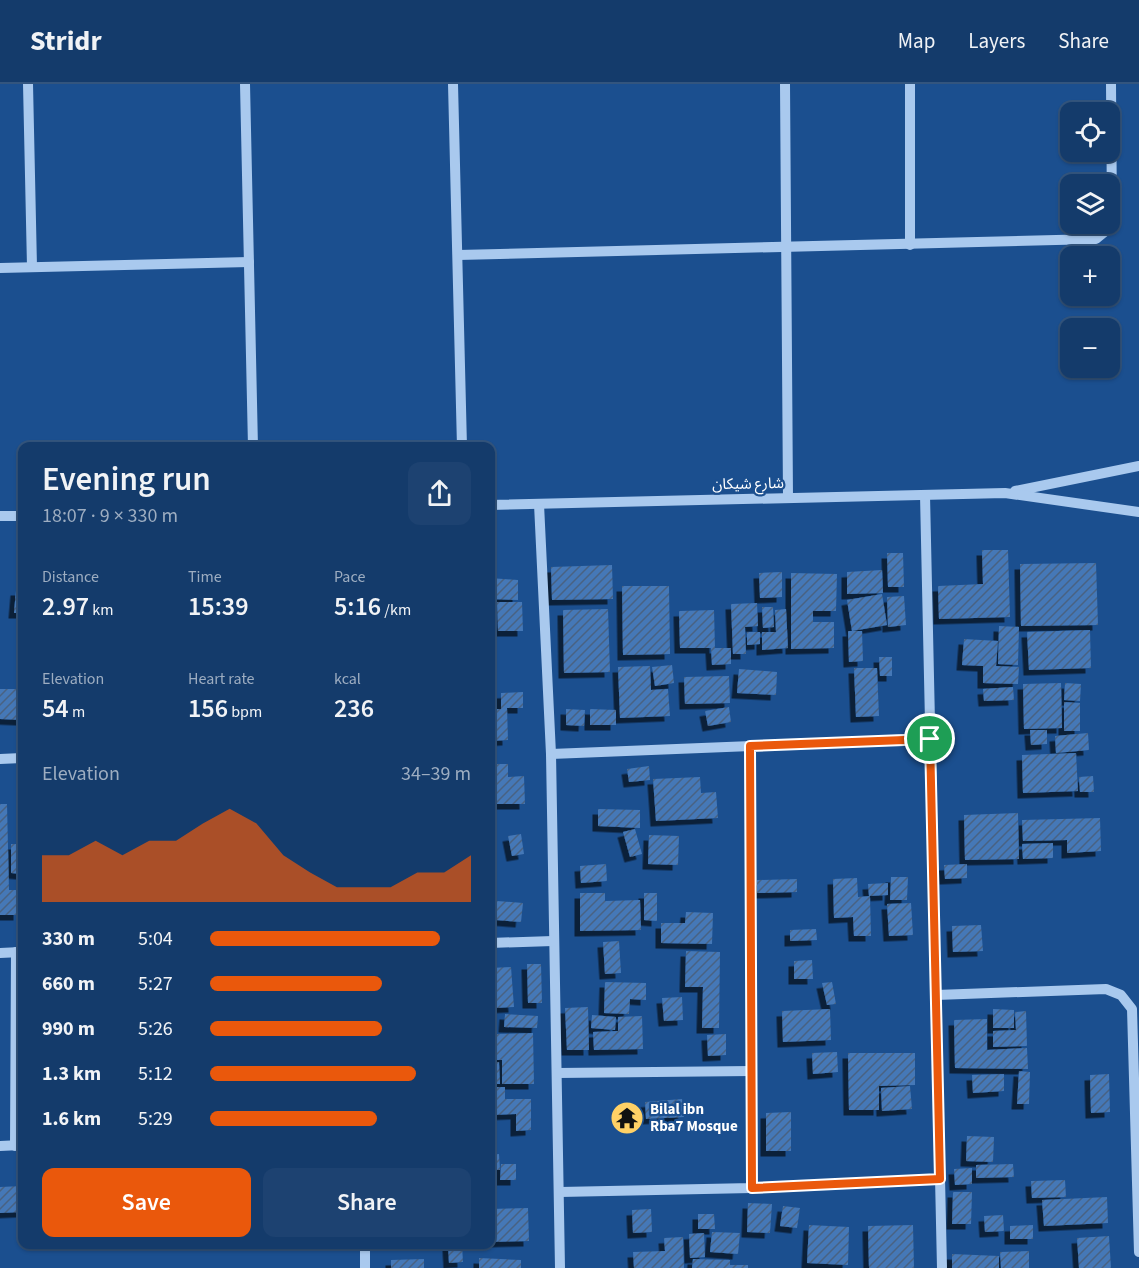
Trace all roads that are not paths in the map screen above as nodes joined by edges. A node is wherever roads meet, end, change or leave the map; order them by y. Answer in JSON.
{"nodes":[{"id":1,"x":28,"y":84,"type":"edge"},
{"id":2,"x":245,"y":84,"type":"edge"},
{"id":3,"x":453,"y":84,"type":"edge"},
{"id":4,"x":785,"y":84,"type":"edge"},
{"id":5,"x":910,"y":84,"type":"edge"},
{"id":6,"x":1111,"y":84,"type":"edge"},
{"id":7,"x":910,"y":245,"type":"junction"},
{"id":8,"x":788,"y":248,"type":"junction"},
{"id":9,"x":458,"y":255,"type":"junction"},
{"id":10,"x":249,"y":262,"type":"junction"},
{"id":11,"x":32,"y":267,"type":"junction"},
{"id":12,"x":0,"y":268,"type":"edge"},
{"id":13,"x":253,"y":442,"type":"edge"},
{"id":14,"x":462,"y":442,"type":"edge"},
{"id":15,"x":1139,"y":466,"type":"edge"},
{"id":16,"x":1005,"y":493,"type":"junction"},
{"id":17,"x":925,"y":495,"type":"junction"},
{"id":18,"x":788,"y":498,"type":"junction"},
{"id":19,"x":539,"y":504,"type":"junction"},
{"id":20,"x":495,"y":505,"type":"edge"},
{"id":21,"x":1139,"y":512,"type":"edge"},
{"id":22,"x":0,"y":516,"type":"edge"},
{"id":23,"x":18,"y":516,"type":"edge"},
{"id":24,"x":930,"y":739,"type":"junction"},
{"id":25,"x":750,"y":746,"type":"junction"},
{"id":26,"x":550,"y":754,"type":"junction"},
{"id":27,"x":18,"y":758,"type":"edge"},
{"id":28,"x":0,"y":759,"type":"edge"},
{"id":29,"x":554,"y":941,"type":"junction"},
{"id":30,"x":495,"y":943,"type":"edge"},
{"id":31,"x":18,"y":952,"type":"edge"},
{"id":32,"x":0,"y":953,"type":"edge"},
{"id":33,"x":936,"y":995,"type":"junction"},
{"id":34,"x":752,"y":1071,"type":"junction"},
{"id":35,"x":557,"y":1073,"type":"junction"},
{"id":36,"x":18,"y":1145,"type":"edge"},
{"id":37,"x":0,"y":1146,"type":"edge"},
{"id":38,"x":940,"y":1179,"type":"junction"},
{"id":39,"x":752,"y":1188,"type":"junction"},
{"id":40,"x":560,"y":1192,"type":"junction"},
{"id":41,"x":365,"y":1249,"type":"edge"},
{"id":42,"x":1139,"y":1252,"type":"edge"},
{"id":43,"x":365,"y":1268,"type":"edge"},
{"id":44,"x":560,"y":1268,"type":"edge"},
{"id":45,"x":942,"y":1268,"type":"edge"}],
"edges":[{"from":1,"to":11,"type":"street"},
{"from":2,"to":10,"type":"street"},
{"from":3,"to":9,"type":"street"},
{"from":4,"to":8,"type":"street"},
{"from":5,"to":7,"type":"street"},
{"from":6,"to":7,"type":"street"},
{"from":7,"to":8,"type":"street"},
{"from":8,"to":9,"type":"street"},
{"from":8,"to":18,"type":"street"},
{"from":9,"to":14,"type":"street"},
{"from":10,"to":11,"type":"street"},
{"from":10,"to":13,"type":"street"},
{"from":11,"to":12,"type":"street"},
{"from":15,"to":16,"type":"street","name":"شارع شيكان"},
{"from":16,"to":17,"type":"street","name":"شارع شيكان"},
{"from":16,"to":21,"type":"street","name":"شارع شيكان"},
{"from":17,"to":18,"type":"street","name":"شارع شيكان"},
{"from":17,"to":24,"type":"street"},
{"from":18,"to":19,"type":"street","name":"شارع شيكان"},
{"from":19,"to":20,"type":"street","name":"شارع شيكان"},
{"from":19,"to":26,"type":"street"},
{"from":22,"to":23,"type":"street"},
{"from":24,"to":25,"type":"street"},
{"from":24,"to":33,"type":"street"},
{"from":25,"to":26,"type":"street"},
{"from":25,"to":34,"type":"street"},
{"from":26,"to":29,"type":"street"},
{"from":27,"to":28,"type":"street"},
{"from":29,"to":30,"type":"street"},
{"from":29,"to":35,"type":"street"},
{"from":31,"to":32,"type":"street"},
{"from":33,"to":38,"type":"street"},
{"from":33,"to":42,"type":"street"},
{"from":34,"to":35,"type":"street"},
{"from":34,"to":39,"type":"street"},
{"from":35,"to":40,"type":"street"},
{"from":36,"to":37,"type":"street"},
{"from":38,"to":39,"type":"street"},
{"from":38,"to":45,"type":"street"},
{"from":39,"to":40,"type":"street"},
{"from":40,"to":44,"type":"street"},
{"from":41,"to":43,"type":"street"}]}
